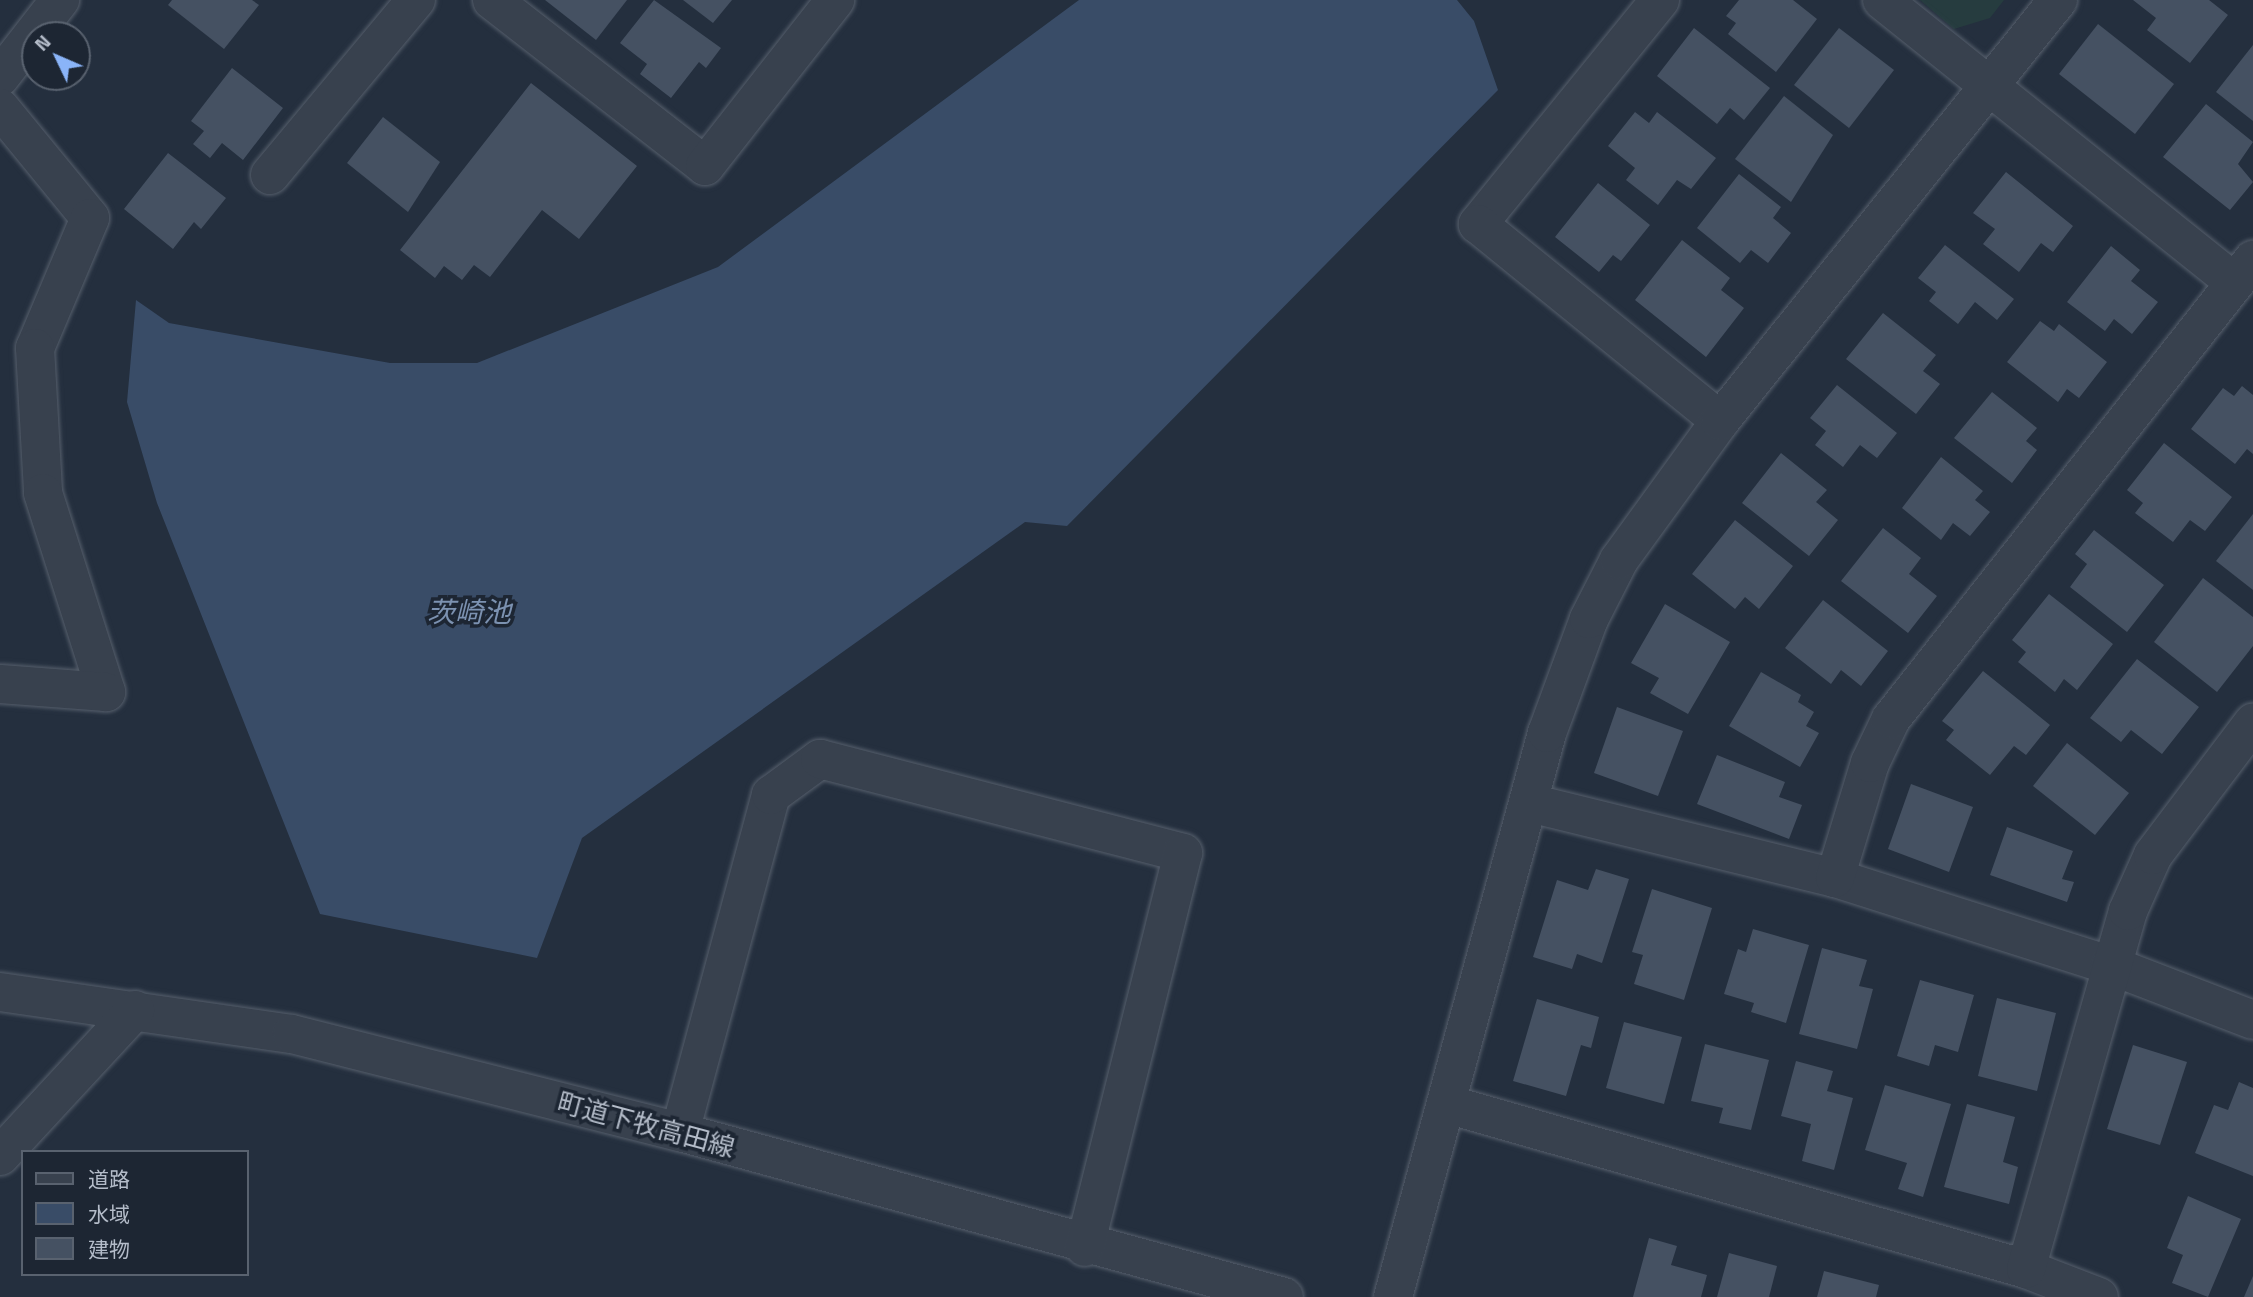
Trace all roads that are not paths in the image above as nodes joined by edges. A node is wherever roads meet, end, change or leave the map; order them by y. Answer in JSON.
{"nodes":[{"id":1,"x":60,"y":0,"type":"edge"},
{"id":2,"x":416,"y":0,"type":"edge"},
{"id":3,"x":492,"y":0,"type":"edge"},
{"id":4,"x":835,"y":0,"type":"edge"},
{"id":5,"x":1660,"y":0,"type":"edge"},
{"id":6,"x":1882,"y":0,"type":"edge"},
{"id":7,"x":2057,"y":0,"type":"edge"},
{"id":8,"x":0,"y":77,"type":"edge"},
{"id":9,"x":1990,"y":86,"type":"junction"},
{"id":10,"x":0,"y":108,"type":"edge"},
{"id":11,"x":270,"y":175,"type":"dead end"},
{"id":12,"x":2244,"y":272,"type":"edge"},
{"id":13,"x":1720,"y":421,"type":"junction"},
{"id":14,"x":0,"y":684,"type":"edge"},
{"id":15,"x":2253,"y":723,"type":"edge"},
{"id":16,"x":1530,"y":803,"type":"junction"},
{"id":17,"x":1835,"y":878,"type":"junction"},
{"id":18,"x":2109,"y":965,"type":"junction"},
{"id":19,"x":0,"y":992,"type":"edge"},
{"id":20,"x":135,"y":1010,"type":"junction"},
{"id":21,"x":2253,"y":1020,"type":"edge"},
{"id":22,"x":1450,"y":1105,"type":"junction"},
{"id":23,"x":680,"y":1132,"type":"junction"},
{"id":24,"x":0,"y":1156,"type":"edge"},
{"id":25,"x":1085,"y":1247,"type":"junction"},
{"id":26,"x":2026,"y":1269,"type":"junction"},
{"id":27,"x":1284,"y":1297,"type":"edge"},
{"id":28,"x":1393,"y":1297,"type":"edge"},
{"id":29,"x":2099,"y":1297,"type":"edge"}],
"edges":[{"from":1,"to":8,"type":"street"},
{"from":2,"to":11,"type":"street"},
{"from":3,"to":4,"type":"street"},
{"from":5,"to":13,"type":"street"},
{"from":6,"to":9,"type":"street"},
{"from":7,"to":9,"type":"street"},
{"from":9,"to":12,"type":"street"},
{"from":9,"to":13,"type":"street"},
{"from":10,"to":14,"type":"street"},
{"from":12,"to":17,"type":"street"},
{"from":13,"to":16,"type":"street"},
{"from":15,"to":18,"type":"street"},
{"from":16,"to":17,"type":"street"},
{"from":16,"to":22,"type":"street"},
{"from":17,"to":18,"type":"street"},
{"from":18,"to":21,"type":"street"},
{"from":18,"to":26,"type":"street"},
{"from":19,"to":20,"type":"street","name":"町道下牧高田線"},
{"from":20,"to":23,"type":"street","name":"町道下牧高田線"},
{"from":20,"to":24,"type":"street"},
{"from":22,"to":26,"type":"street"},
{"from":22,"to":28,"type":"street"},
{"from":23,"to":25,"type":"street","name":"町道下牧高田線"},
{"from":23,"to":25,"type":"street"},
{"from":25,"to":27,"type":"street","name":"町道下牧高田線"},
{"from":26,"to":29,"type":"street"}]}
